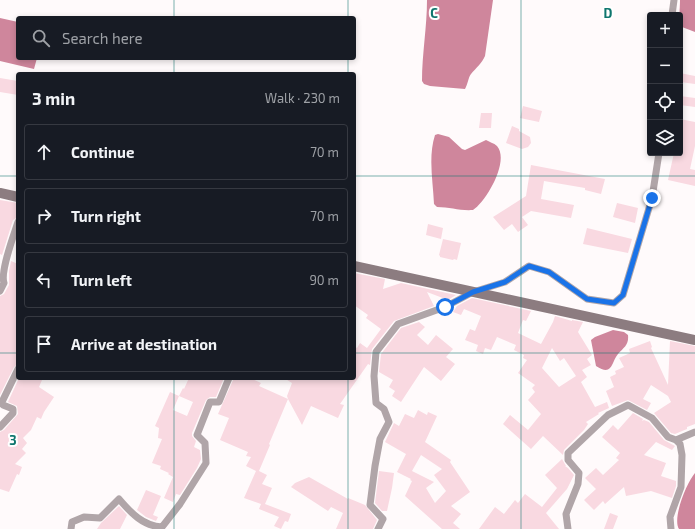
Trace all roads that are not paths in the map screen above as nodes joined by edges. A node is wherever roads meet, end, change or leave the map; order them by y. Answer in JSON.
{"nodes":[{"id":1,"x":674,"y":0,"type":"edge"},
{"id":2,"x":672,"y":12,"type":"edge"},
{"id":3,"x":659,"y":156,"type":"edge"},
{"id":4,"x":0,"y":193,"type":"edge"},
{"id":5,"x":16,"y":197,"type":"edge"},
{"id":6,"x":16,"y":228,"type":"edge"},
{"id":7,"x":356,"y":266,"type":"edge"},
{"id":8,"x":0,"y":291,"type":"edge"},
{"id":9,"x":473,"y":292,"type":"junction"},
{"id":10,"x":695,"y":340,"type":"edge"},
{"id":11,"x":16,"y":373,"type":"edge"},
{"id":12,"x":228,"y":380,"type":"edge"},
{"id":13,"x":0,"y":427,"type":"edge"},
{"id":14,"x":695,"y":432,"type":"edge"},
{"id":15,"x":676,"y":440,"type":"junction"},
{"id":16,"x":71,"y":529,"type":"edge"},
{"id":17,"x":378,"y":529,"type":"edge"},
{"id":18,"x":568,"y":529,"type":"edge"},
{"id":19,"x":671,"y":529,"type":"edge"}],
"edges":[{"from":1,"to":2,"type":"street"},
{"from":3,"to":9,"type":"street"},
{"from":4,"to":5,"type":"street"},
{"from":6,"to":8,"type":"street"},
{"from":7,"to":9,"type":"street"},
{"from":9,"to":10,"type":"street"},
{"from":9,"to":17,"type":"street"},
{"from":11,"to":13,"type":"street"},
{"from":12,"to":16,"type":"street"},
{"from":14,"to":15,"type":"street"},
{"from":15,"to":18,"type":"street"},
{"from":15,"to":19,"type":"street"}]}
